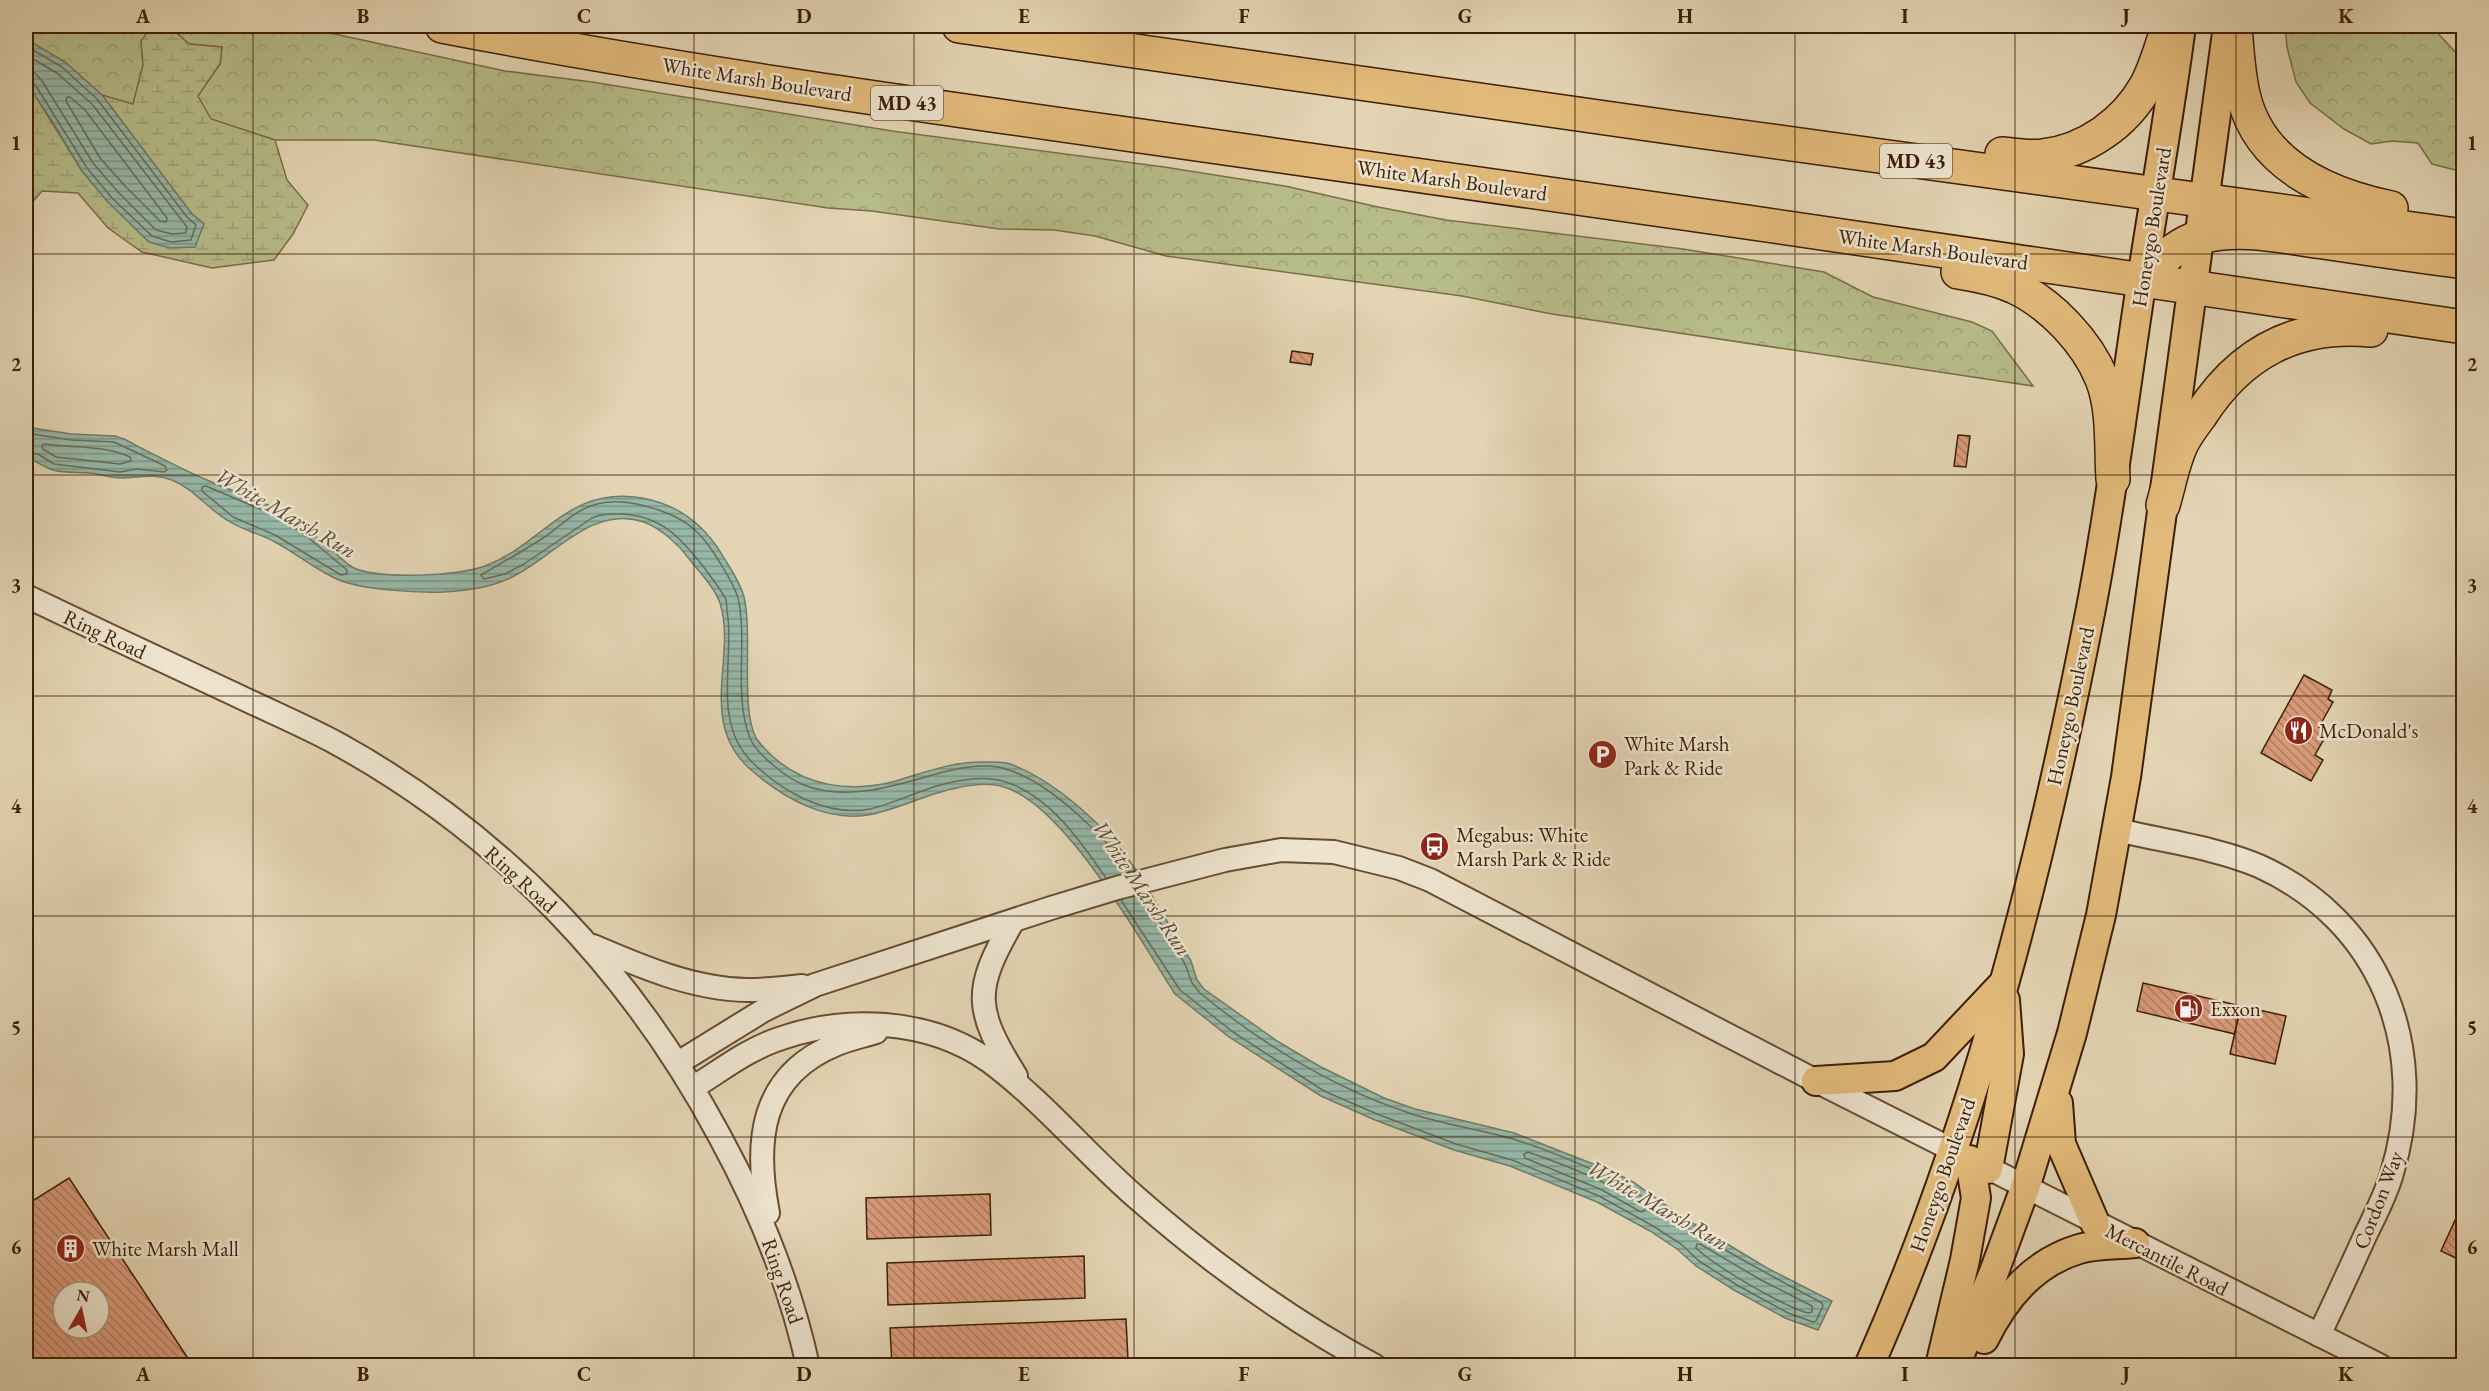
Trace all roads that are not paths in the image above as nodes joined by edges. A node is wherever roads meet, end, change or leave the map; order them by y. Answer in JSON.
{"nodes":[{"id":1,"x":442,"y":26,"type":"edge"},
{"id":2,"x":960,"y":26,"type":"edge"},
{"id":3,"x":2168,"y":26,"type":"edge"},
{"id":4,"x":2181,"y":26,"type":"edge"},
{"id":5,"x":2228,"y":26,"type":"edge"},
{"id":6,"x":2235,"y":26,"type":"edge"},
{"id":7,"x":1676,"y":128,"type":"junction"},
{"id":8,"x":1375,"y":169,"type":"junction"},
{"id":9,"x":2156,"y":194,"type":"junction"},
{"id":10,"x":2204,"y":201,"type":"junction"},
{"id":11,"x":2463,"y":219,"type":"edge"},
{"id":12,"x":2463,"y":236,"type":"edge"},
{"id":13,"x":2199,"y":237,"type":"junction"},
{"id":14,"x":2463,"y":262,"type":"edge"},
{"id":15,"x":2142,"y":278,"type":"junction"},
{"id":16,"x":2192,"y":286,"type":"junction"},
{"id":17,"x":2463,"y":327,"type":"edge"},
{"id":18,"x":2463,"y":342,"type":"edge"},
{"id":19,"x":2113,"y":479,"type":"junction"},
{"id":20,"x":2163,"y":505,"type":"junction"},
{"id":21,"x":26,"y":597,"type":"edge"},
{"id":22,"x":2118,"y":830,"type":"junction"},
{"id":23,"x":1013,"y":921,"type":"junction"},
{"id":24,"x":589,"y":944,"type":"junction"},
{"id":25,"x":2003,"y":983,"type":"junction"},
{"id":26,"x":815,"y":985,"type":"junction"},
{"id":27,"x":898,"y":1026,"type":"junction"},
{"id":28,"x":678,"y":1063,"type":"junction"},
{"id":29,"x":1816,"y":1081,"type":"junction"},
{"id":30,"x":2058,"y":1081,"type":"junction"},
{"id":31,"x":694,"y":1087,"type":"junction"},
{"id":32,"x":1029,"y":1095,"type":"junction"},
{"id":33,"x":1971,"y":1160,"type":"junction"},
{"id":34,"x":2025,"y":1188,"type":"junction"},
{"id":35,"x":2095,"y":1223,"type":"junction"},
{"id":36,"x":2135,"y":1243,"type":"junction"},
{"id":37,"x":774,"y":1249,"type":"junction"},
{"id":38,"x":2319,"y":1335,"type":"junction"},
{"id":39,"x":808,"y":1365,"type":"edge"},
{"id":40,"x":1375,"y":1365,"type":"edge"},
{"id":41,"x":1869,"y":1365,"type":"edge"},
{"id":42,"x":1940,"y":1365,"type":"edge"},
{"id":43,"x":1955,"y":1365,"type":"edge"},
{"id":44,"x":1971,"y":1365,"type":"edge"},
{"id":45,"x":2381,"y":1365,"type":"edge"}],
"edges":[{"from":1,"to":8,"type":"highway","name":"White Marsh Boulevard","number":"MD 43"},
{"from":2,"to":7,"type":"highway","number":"MD 43"},
{"from":3,"to":7,"type":"highway"},
{"from":4,"to":9,"type":"main road","name":"Honeygo Boulevard"},
{"from":5,"to":10,"type":"main road"},
{"from":6,"to":11,"type":"highway"},
{"from":7,"to":9,"type":"highway","number":"MD 43"},
{"from":8,"to":15,"type":"highway","name":"White Marsh Boulevard","number":"MD 43"},
{"from":8,"to":19,"type":"highway"},
{"from":9,"to":10,"type":"highway","number":"MD 43"},
{"from":9,"to":15,"type":"main road","name":"Honeygo Boulevard"},
{"from":10,"to":12,"type":"highway","number":"MD 43"},
{"from":10,"to":13,"type":"main road"},
{"from":13,"to":14,"type":"highway"},
{"from":13,"to":15,"type":"highway"},
{"from":13,"to":16,"type":"main road"},
{"from":15,"to":16,"type":"highway","name":"White Marsh Boulevard","number":"MD 43"},
{"from":15,"to":19,"type":"main road","name":"Honeygo Boulevard"},
{"from":16,"to":17,"type":"highway","name":"White Marsh Boulevard","number":"MD 43"},
{"from":16,"to":20,"type":"main road"},
{"from":18,"to":20,"type":"highway"},
{"from":19,"to":25,"type":"main road","name":"Honeygo Boulevard"},
{"from":20,"to":22,"type":"main road"},
{"from":21,"to":24,"type":"street","name":"Ring Road"},
{"from":22,"to":30,"type":"main road"},
{"from":22,"to":38,"type":"street","name":"Cordon Way"},
{"from":23,"to":26,"type":"street","name":"Mercantile Road"},
{"from":23,"to":29,"type":"street","name":"Mercantile Road"},
{"from":23,"to":32,"type":"street"},
{"from":24,"to":26,"type":"street"},
{"from":24,"to":28,"type":"street","name":"Ring Road"},
{"from":25,"to":29,"type":"main road"},
{"from":25,"to":33,"type":"main road","name":"Honeygo Boulevard"},
{"from":25,"to":33,"type":"main road"},
{"from":26,"to":28,"type":"street"},
{"from":27,"to":31,"type":"street"},
{"from":27,"to":32,"type":"street"},
{"from":27,"to":37,"type":"street"},
{"from":28,"to":31,"type":"street","name":"Ring Road"},
{"from":29,"to":33,"type":"street","name":"Mercantile Road"},
{"from":30,"to":34,"type":"main road"},
{"from":30,"to":35,"type":"main road"},
{"from":31,"to":37,"type":"street","name":"Ring Road"},
{"from":32,"to":40,"type":"street"},
{"from":33,"to":34,"type":"street","name":"Mercantile Road"},
{"from":33,"to":41,"type":"main road","name":"Honeygo Boulevard"},
{"from":33,"to":42,"type":"main road"},
{"from":34,"to":35,"type":"street","name":"Mercantile Road"},
{"from":34,"to":43,"type":"main road"},
{"from":35,"to":36,"type":"street","name":"Mercantile Road"},
{"from":36,"to":38,"type":"street","name":"Mercantile Road"},
{"from":36,"to":44,"type":"main road"},
{"from":37,"to":39,"type":"street","name":"Ring Road"},
{"from":38,"to":45,"type":"street","name":"Mercantile Road"}]}
